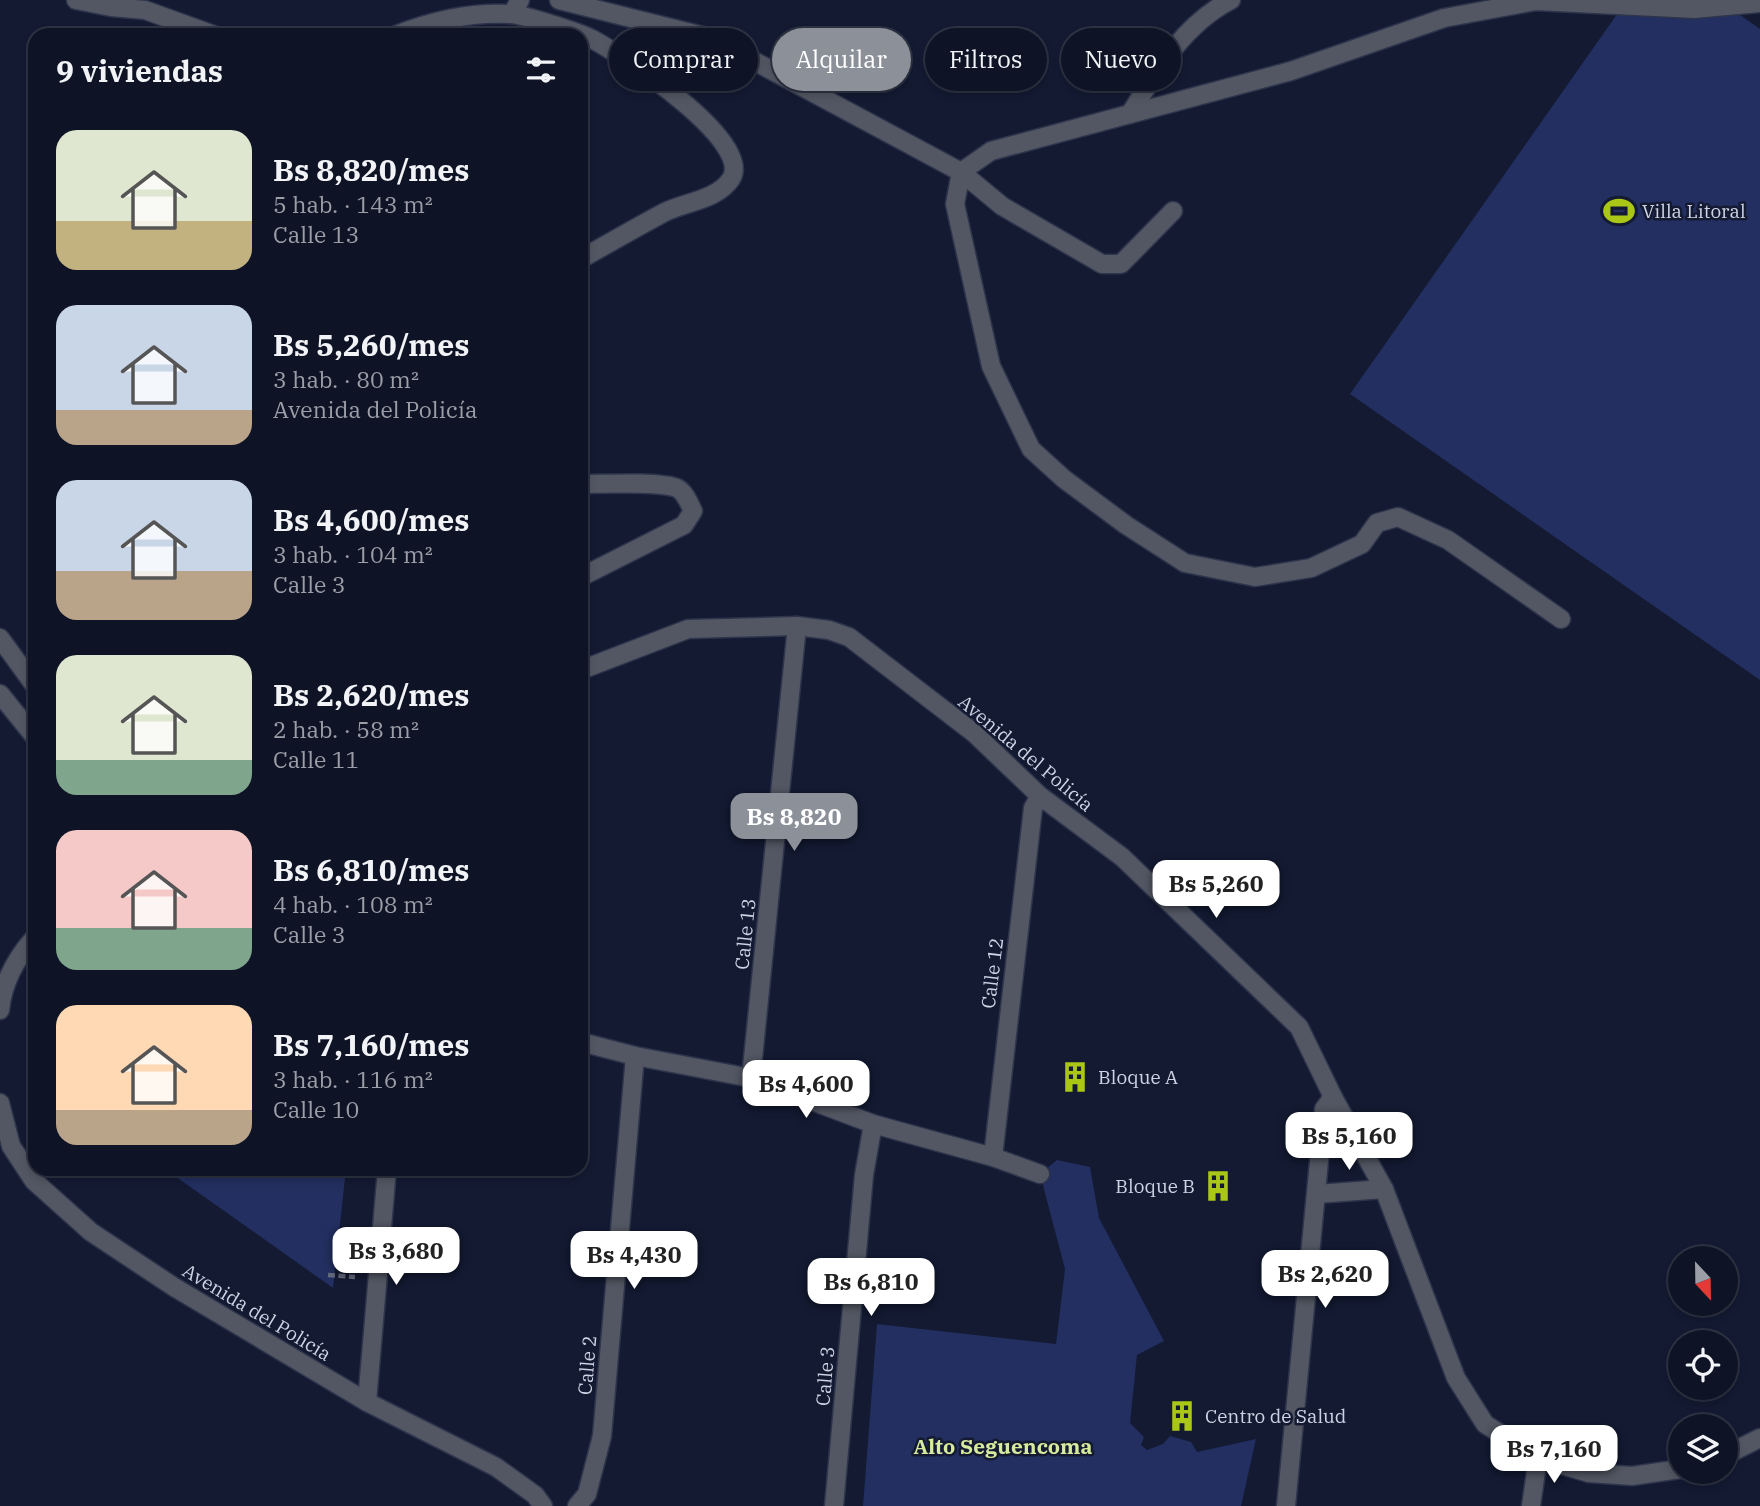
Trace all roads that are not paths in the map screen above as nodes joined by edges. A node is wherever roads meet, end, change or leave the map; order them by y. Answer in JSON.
{"nodes":[{"id":1,"x":76,"y":0,"type":"edge"},
{"id":2,"x":559,"y":0,"type":"edge"},
{"id":3,"x":1231,"y":0,"type":"edge"},
{"id":4,"x":1760,"y":3,"type":"edge"},
{"id":5,"x":110,"y":4,"type":"edge"},
{"id":6,"x":516,"y":7,"type":"edge"},
{"id":7,"x":195,"y":28,"type":"edge"},
{"id":8,"x":414,"y":28,"type":"edge"},
{"id":9,"x":566,"y":28,"type":"edge"},
{"id":10,"x":588,"y":37,"type":"edge"},
{"id":11,"x":1130,"y":114,"type":"junction"},
{"id":12,"x":961,"y":172,"type":"junction"},
{"id":13,"x":1173,"y":211,"type":"dead end"},
{"id":14,"x":588,"y":255,"type":"edge"},
{"id":15,"x":588,"y":484,"type":"edge"},
{"id":16,"x":588,"y":573,"type":"edge"},
{"id":17,"x":1561,"y":619,"type":"dead end"},
{"id":18,"x":797,"y":626,"type":"junction"},
{"id":19,"x":0,"y":638,"type":"edge"},
{"id":20,"x":588,"y":667,"type":"edge"},
{"id":21,"x":28,"y":677,"type":"edge"},
{"id":22,"x":0,"y":694,"type":"edge"},
{"id":23,"x":28,"y":728,"type":"edge"},
{"id":24,"x":1040,"y":796,"type":"junction"},
{"id":25,"x":28,"y":945,"type":"edge"},
{"id":26,"x":0,"y":1010,"type":"edge"},
{"id":27,"x":588,"y":1044,"type":"edge"},
{"id":28,"x":635,"y":1056,"type":"junction"},
{"id":29,"x":751,"y":1078,"type":"junction"},
{"id":30,"x":1333,"y":1097,"type":"junction"},
{"id":31,"x":0,"y":1103,"type":"edge"},
{"id":32,"x":873,"y":1125,"type":"junction"},
{"id":33,"x":993,"y":1157,"type":"junction"},
{"id":34,"x":28,"y":1172,"type":"edge"},
{"id":35,"x":1040,"y":1174,"type":"dead end"},
{"id":36,"x":31,"y":1176,"type":"edge"},
{"id":37,"x":386,"y":1176,"type":"edge"},
{"id":38,"x":1384,"y":1189,"type":"junction"},
{"id":39,"x":1317,"y":1194,"type":"junction"},
{"id":40,"x":367,"y":1402,"type":"junction"},
{"id":41,"x":1760,"y":1438,"type":"edge"},
{"id":42,"x":1738,"y":1449,"type":"edge"},
{"id":43,"x":1538,"y":1458,"type":"junction"},
{"id":44,"x":1668,"y":1471,"type":"edge"},
{"id":45,"x":543,"y":1506,"type":"edge"},
{"id":46,"x":577,"y":1506,"type":"edge"},
{"id":47,"x":834,"y":1506,"type":"edge"},
{"id":48,"x":1286,"y":1506,"type":"edge"},
{"id":49,"x":1531,"y":1506,"type":"edge"}],
"edges":[{"from":1,"to":5,"type":"street"},
{"from":2,"to":12,"type":"street"},
{"from":3,"to":11,"type":"street"},
{"from":4,"to":11,"type":"street"},
{"from":5,"to":7,"type":"street"},
{"from":6,"to":8,"type":"street"},
{"from":6,"to":9,"type":"street"},
{"from":10,"to":14,"type":"street"},
{"from":11,"to":12,"type":"street"},
{"from":12,"to":13,"type":"street"},
{"from":12,"to":17,"type":"street"},
{"from":15,"to":16,"type":"street"},
{"from":18,"to":20,"type":"street","name":"Avenida del Policía"},
{"from":18,"to":24,"type":"street","name":"Avenida del Policía"},
{"from":18,"to":29,"type":"street","name":"Calle 13"},
{"from":19,"to":21,"type":"street"},
{"from":22,"to":23,"type":"street"},
{"from":24,"to":30,"type":"street","name":"Avenida del Policía"},
{"from":24,"to":33,"type":"street","name":"Calle 12"},
{"from":25,"to":26,"type":"street"},
{"from":27,"to":28,"type":"street"},
{"from":28,"to":29,"type":"street"},
{"from":28,"to":46,"type":"street","name":"Calle 2"},
{"from":29,"to":32,"type":"street"},
{"from":30,"to":38,"type":"street","name":"Avenida del Policía"},
{"from":30,"to":39,"type":"street"},
{"from":31,"to":34,"type":"street","name":"Avenida del Policía"},
{"from":32,"to":33,"type":"street"},
{"from":32,"to":47,"type":"street","name":"Calle 3"},
{"from":33,"to":35,"type":"street"},
{"from":36,"to":40,"type":"street","name":"Avenida del Policía"},
{"from":37,"to":40,"type":"street"},
{"from":38,"to":39,"type":"street"},
{"from":38,"to":43,"type":"street","name":"Avenida del Policía"},
{"from":39,"to":48,"type":"street"},
{"from":40,"to":45,"type":"street","name":"Avenida del Policía"},
{"from":41,"to":42,"type":"street"},
{"from":43,"to":44,"type":"street","name":"Avenida del Policía"},
{"from":43,"to":49,"type":"street"}]}
